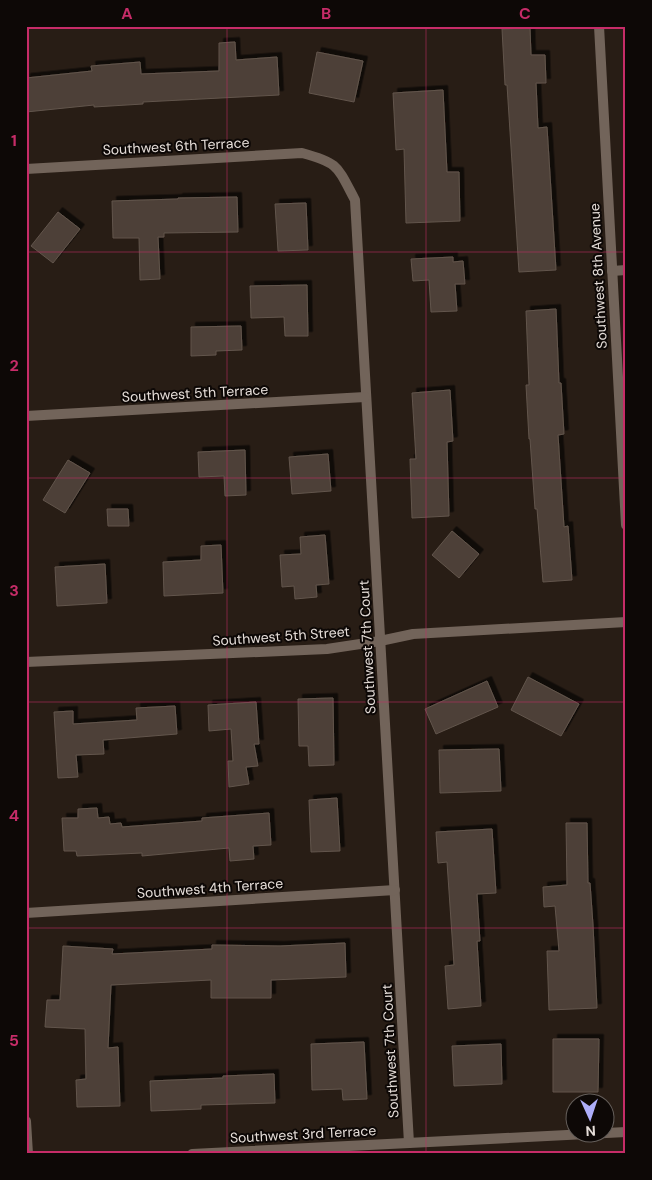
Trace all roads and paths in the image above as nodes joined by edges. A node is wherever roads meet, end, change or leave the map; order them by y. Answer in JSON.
{"nodes":[{"id":1,"x":598,"y":26,"type":"edge"},
{"id":2,"x":326,"y":160,"type":"joint"},
{"id":3,"x":26,"y":169,"type":"edge"},
{"id":4,"x":626,"y":270,"type":"edge"},
{"id":5,"x":612,"y":271,"type":"junction"},
{"id":6,"x":366,"y":397,"type":"junction"},
{"id":7,"x":26,"y":416,"type":"edge"},
{"id":8,"x":626,"y":525,"type":"edge"},
{"id":9,"x":626,"y":622,"type":"edge"},
{"id":10,"x":380,"y":641,"type":"junction"},
{"id":11,"x":26,"y":662,"type":"edge"},
{"id":12,"x":395,"y":890,"type":"junction"},
{"id":13,"x":26,"y":913,"type":"edge"},
{"id":14,"x":26,"y":1121,"type":"edge"},
{"id":15,"x":626,"y":1132,"type":"edge"},
{"id":16,"x":409,"y":1143,"type":"junction"},
{"id":17,"x":28,"y":1154,"type":"edge"},
{"id":18,"x":192,"y":1154,"type":"edge"}],
"edges":[{"from":1,"to":5,"type":"street","name":"Southwest 8th Avenue"},
{"from":2,"to":3,"type":"street","name":"Southwest 6th Terrace"},
{"from":2,"to":6,"type":"street","name":"Southwest 7th Court"},
{"from":4,"to":5,"type":"street"},
{"from":5,"to":8,"type":"street","name":"Southwest 8th Avenue"},
{"from":6,"to":7,"type":"street","name":"Southwest 5th Terrace"},
{"from":6,"to":10,"type":"street","name":"Southwest 7th Court"},
{"from":9,"to":10,"type":"street","name":"Southwest 5th Street"},
{"from":10,"to":11,"type":"street","name":"Southwest 5th Street"},
{"from":10,"to":12,"type":"street","name":"Southwest 7th Court"},
{"from":12,"to":13,"type":"street","name":"Southwest 4th Terrace"},
{"from":12,"to":16,"type":"street","name":"Southwest 7th Court"},
{"from":14,"to":17,"type":"street"},
{"from":15,"to":16,"type":"street","name":"Southwest 3rd Terrace"},
{"from":16,"to":18,"type":"street","name":"Southwest 3rd Terrace"}]}
